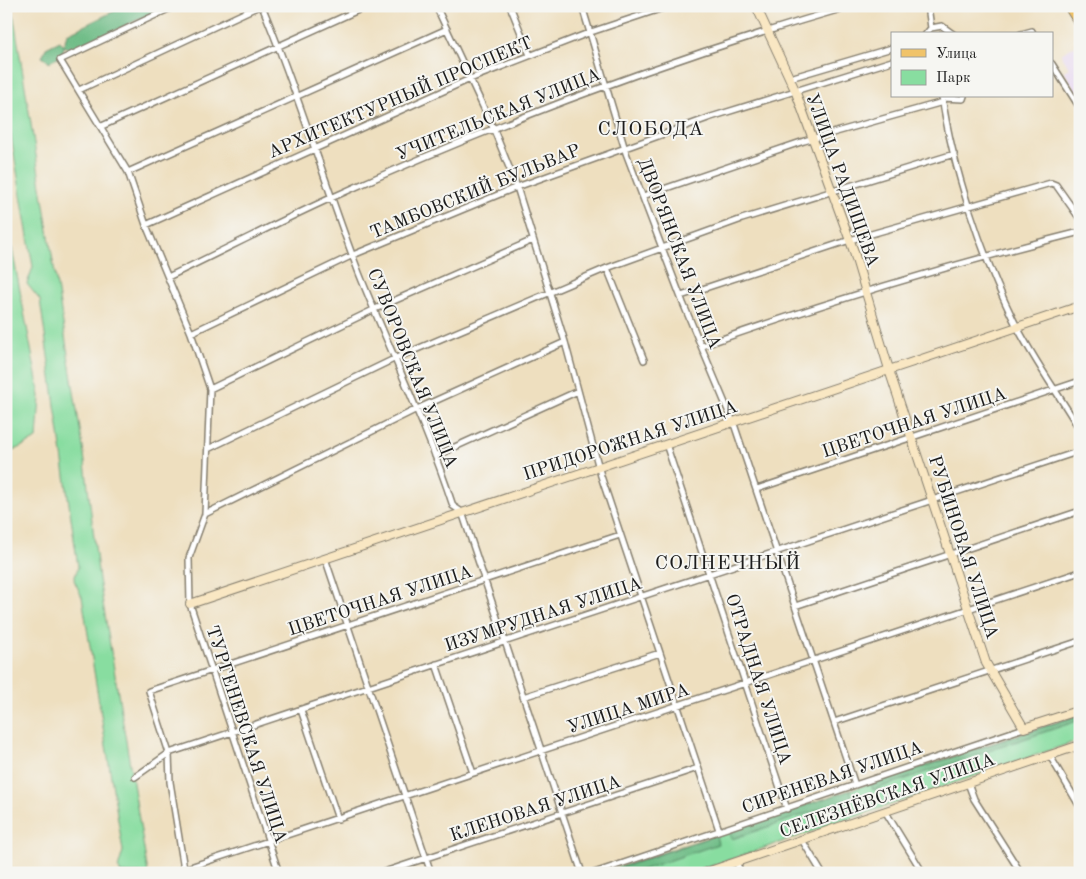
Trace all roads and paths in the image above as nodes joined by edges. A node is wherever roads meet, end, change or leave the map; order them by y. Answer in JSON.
{"nodes":[{"id":1,"x":175,"y":6,"type":"edge"},
{"id":2,"x":261,"y":6,"type":"edge"},
{"id":3,"x":367,"y":6,"type":"edge"},
{"id":4,"x":436,"y":6,"type":"edge"},
{"id":5,"x":510,"y":6,"type":"edge"},
{"id":6,"x":582,"y":6,"type":"edge"},
{"id":7,"x":669,"y":6,"type":"edge"},
{"id":8,"x":756,"y":6,"type":"edge"},
{"id":9,"x":851,"y":6,"type":"edge"},
{"id":10,"x":928,"y":6,"type":"edge"},
{"id":11,"x":1068,"y":6,"type":"edge"},
{"id":12,"x":1077,"y":6,"type":"edge"},
{"id":13,"x":1080,"y":11,"type":"edge"},
{"id":14,"x":1080,"y":25,"type":"edge"},
{"id":15,"x":931,"y":28,"type":"junction"},
{"id":16,"x":447,"y":29,"type":"junction"},
{"id":17,"x":768,"y":30,"type":"junction"},
{"id":18,"x":591,"y":32,"type":"junction"},
{"id":19,"x":928,"y":32,"type":"edge"},
{"id":20,"x":950,"y":32,"type":"edge"},
{"id":21,"x":279,"y":46,"type":"junction"},
{"id":22,"x":891,"y":48,"type":"edge"},
{"id":23,"x":530,"y":55,"type":"junction"},
{"id":24,"x":891,"y":61,"type":"edge"},
{"id":25,"x":1054,"y":67,"type":"edge"},
{"id":26,"x":790,"y":78,"type":"junction"},
{"id":27,"x":470,"y":79,"type":"junction"},
{"id":28,"x":607,"y":84,"type":"junction"},
{"id":29,"x":79,"y":90,"type":"junction"},
{"id":30,"x":795,"y":90,"type":"junction"},
{"id":31,"x":295,"y":96,"type":"junction"},
{"id":32,"x":964,"y":98,"type":"edge"},
{"id":33,"x":942,"y":99,"type":"edge"},
{"id":34,"x":1080,"y":108,"type":"edge"},
{"id":35,"x":102,"y":126,"type":"junction"},
{"id":36,"x":494,"y":130,"type":"junction"},
{"id":37,"x":813,"y":138,"type":"junction"},
{"id":38,"x":624,"y":147,"type":"junction"},
{"id":39,"x":313,"y":148,"type":"junction"},
{"id":40,"x":954,"y":154,"type":"junction"},
{"id":41,"x":128,"y":172,"type":"junction"},
{"id":42,"x":517,"y":187,"type":"junction"},
{"id":43,"x":832,"y":190,"type":"junction"},
{"id":44,"x":643,"y":196,"type":"junction"},
{"id":45,"x":331,"y":198,"type":"junction"},
{"id":46,"x":970,"y":205,"type":"junction"},
{"id":47,"x":1080,"y":219,"type":"edge"},
{"id":48,"x":146,"y":225,"type":"junction"},
{"id":49,"x":1080,"y":232,"type":"edge"},
{"id":50,"x":533,"y":240,"type":"junction"},
{"id":51,"x":850,"y":240,"type":"junction"},
{"id":52,"x":662,"y":248,"type":"junction"},
{"id":53,"x":352,"y":255,"type":"junction"},
{"id":54,"x":987,"y":255,"type":"junction"},
{"id":55,"x":607,"y":268,"type":"junction"},
{"id":56,"x":168,"y":277,"type":"junction"},
{"id":57,"x":551,"y":292,"type":"junction"},
{"id":58,"x":867,"y":292,"type":"junction"},
{"id":59,"x":681,"y":296,"type":"junction"},
{"id":60,"x":1080,"y":306,"type":"edge"},
{"id":61,"x":374,"y":308,"type":"junction"},
{"id":62,"x":1018,"y":327,"type":"junction"},
{"id":63,"x":191,"y":333,"type":"junction"},
{"id":64,"x":565,"y":342,"type":"junction"},
{"id":65,"x":702,"y":346,"type":"junction"},
{"id":66,"x":396,"y":358,"type":"junction"},
{"id":67,"x":644,"y":360,"type":"dead end"},
{"id":68,"x":889,"y":369,"type":"junction"},
{"id":69,"x":1080,"y":382,"type":"edge"},
{"id":70,"x":210,"y":388,"type":"junction"},
{"id":71,"x":1056,"y":390,"type":"junction"},
{"id":72,"x":578,"y":391,"type":"junction"},
{"id":73,"x":417,"y":409,"type":"junction"},
{"id":74,"x":733,"y":422,"type":"junction"},
{"id":75,"x":1080,"y":430,"type":"edge"},
{"id":76,"x":912,"y":438,"type":"junction"},
{"id":77,"x":666,"y":444,"type":"junction"},
{"id":78,"x":208,"y":449,"type":"junction"},
{"id":79,"x":1080,"y":451,"type":"edge"},
{"id":80,"x":435,"y":456,"type":"junction"},
{"id":81,"x":598,"y":466,"type":"junction"},
{"id":82,"x":757,"y":489,"type":"junction"},
{"id":83,"x":933,"y":500,"type":"junction"},
{"id":84,"x":1080,"y":511,"type":"edge"},
{"id":85,"x":462,"y":512,"type":"junction"},
{"id":86,"x":205,"y":514,"type":"junction"},
{"id":87,"x":620,"y":535,"type":"junction"},
{"id":88,"x":777,"y":551,"type":"junction"},
{"id":89,"x":950,"y":555,"type":"junction"},
{"id":90,"x":325,"y":557,"type":"junction"},
{"id":91,"x":1080,"y":572,"type":"edge"},
{"id":92,"x":710,"y":574,"type":"junction"},
{"id":93,"x":484,"y":579,"type":"junction"},
{"id":94,"x":641,"y":597,"type":"junction"},
{"id":95,"x":190,"y":604,"type":"junction"},
{"id":96,"x":795,"y":606,"type":"junction"},
{"id":97,"x":968,"y":609,"type":"junction"},
{"id":98,"x":348,"y":624,"type":"junction"},
{"id":99,"x":1080,"y":641,"type":"edge"},
{"id":100,"x":505,"y":642,"type":"junction"},
{"id":101,"x":660,"y":653,"type":"junction"},
{"id":102,"x":813,"y":660,"type":"junction"},
{"id":103,"x":436,"y":664,"type":"junction"},
{"id":104,"x":212,"y":669,"type":"junction"},
{"id":105,"x":990,"y":671,"type":"junction"},
{"id":106,"x":745,"y":684,"type":"junction"},
{"id":107,"x":369,"y":687,"type":"junction"},
{"id":108,"x":523,"y":697,"type":"junction"},
{"id":109,"x":677,"y":706,"type":"junction"},
{"id":110,"x":301,"y":710,"type":"junction"},
{"id":111,"x":1080,"y":710,"type":"edge"},
{"id":112,"x":834,"y":722,"type":"junction"},
{"id":113,"x":1024,"y":728,"type":"junction"},
{"id":114,"x":233,"y":732,"type":"junction"},
{"id":115,"x":1080,"y":745,"type":"edge"},
{"id":116,"x":541,"y":751,"type":"junction"},
{"id":117,"x":169,"y":753,"type":"junction"},
{"id":118,"x":1050,"y":756,"type":"junction"},
{"id":119,"x":698,"y":768,"type":"junction"},
{"id":120,"x":473,"y":773,"type":"junction"},
{"id":121,"x":135,"y":777,"type":"dead end"},
{"id":122,"x":968,"y":783,"type":"junction"},
{"id":123,"x":855,"y":785,"type":"junction"},
{"id":124,"x":405,"y":796,"type":"junction"},
{"id":125,"x":1080,"y":807,"type":"edge"},
{"id":126,"x":787,"y":809,"type":"junction"},
{"id":127,"x":886,"y":811,"type":"junction"},
{"id":128,"x":562,"y":813,"type":"junction"},
{"id":129,"x":338,"y":819,"type":"junction"},
{"id":130,"x":719,"y":830,"type":"junction"},
{"id":131,"x":802,"y":840,"type":"junction"},
{"id":132,"x":268,"y":842,"type":"junction"},
{"id":133,"x":426,"y":858,"type":"junction"},
{"id":134,"x":736,"y":862,"type":"junction"},
{"id":135,"x":278,"y":873,"type":"edge"},
{"id":136,"x":381,"y":873,"type":"edge"},
{"id":137,"x":431,"y":873,"type":"edge"},
{"id":138,"x":582,"y":873,"type":"edge"},
{"id":139,"x":594,"y":873,"type":"edge"},
{"id":140,"x":704,"y":873,"type":"edge"},
{"id":141,"x":741,"y":873,"type":"edge"},
{"id":142,"x":822,"y":873,"type":"edge"},
{"id":143,"x":923,"y":873,"type":"edge"},
{"id":144,"x":1021,"y":873,"type":"edge"}],
"edges":[{"from":1,"to":29,"type":"street"},
{"from":2,"to":21,"type":"street","name":"СУВОРОВСКАЯ УЛИЦА"},
{"from":2,"to":29,"type":"street"},
{"from":3,"to":21,"type":"street"},
{"from":4,"to":16,"type":"street"},
{"from":5,"to":23,"type":"street"},
{"from":6,"to":18,"type":"street","name":"ДВОРЯНСКАЯ УЛИЦА"},
{"from":7,"to":18,"type":"street","name":"АРХИТЕКТУРНЫЙ ПРОСПЕКТ"},
{"from":8,"to":17,"type":"street","name":"УЛИЦА РАДИЩЕВА"},
{"from":9,"to":17,"type":"street","name":"УЧИТЕЛЬСКАЯ УЛИЦА"},
{"from":10,"to":15,"type":"street"},
{"from":11,"to":14,"type":"main road"},
{"from":12,"to":13,"type":"main road"},
{"from":15,"to":19,"type":"street"},
{"from":15,"to":20,"type":"street"},
{"from":16,"to":27,"type":"street"},
{"from":16,"to":31,"type":"street"},
{"from":17,"to":26,"type":"street","name":"УЛИЦА РАДИЩЕВА"},
{"from":17,"to":28,"type":"street","name":"УЧИТЕЛЬСКАЯ УЛИЦА"},
{"from":18,"to":23,"type":"street","name":"АРХИТЕКТУРНЫЙ ПРОСПЕКТ"},
{"from":18,"to":28,"type":"street","name":"ДВОРЯНСКАЯ УЛИЦА"},
{"from":21,"to":31,"type":"street","name":"СУВОРОВСКАЯ УЛИЦА"},
{"from":21,"to":35,"type":"street"},
{"from":22,"to":26,"type":"street"},
{"from":23,"to":27,"type":"street","name":"АРХИТЕКТУРНЫЙ ПРОСПЕКТ"},
{"from":24,"to":30,"type":"street","name":"ТАМБОВСКИЙ БУЛЬВАР"},
{"from":25,"to":34,"type":"street"},
{"from":26,"to":30,"type":"street","name":"УЛИЦА РАДИЩЕВА"},
{"from":27,"to":36,"type":"street"},
{"from":27,"to":39,"type":"street","name":"АРХИТЕКТУРНЫЙ ПРОСПЕКТ"},
{"from":28,"to":36,"type":"street","name":"УЧИТЕЛЬСКАЯ УЛИЦА"},
{"from":28,"to":38,"type":"street","name":"ДВОРЯНСКАЯ УЛИЦА"},
{"from":29,"to":35,"type":"street"},
{"from":30,"to":37,"type":"street","name":"УЛИЦА РАДИЩЕВА"},
{"from":30,"to":38,"type":"street","name":"ТАМБОВСКИЙ БУЛЬВАР"},
{"from":31,"to":39,"type":"street","name":"СУВОРОВСКАЯ УЛИЦА"},
{"from":31,"to":41,"type":"street"},
{"from":32,"to":33,"type":"street"},
{"from":33,"to":37,"type":"street"},
{"from":33,"to":40,"type":"street"},
{"from":35,"to":41,"type":"street"},
{"from":36,"to":42,"type":"street"},
{"from":36,"to":45,"type":"street","name":"УЧИТЕЛЬСКАЯ УЛИЦА"},
{"from":37,"to":43,"type":"street","name":"УЛИЦА РАДИЩЕВА"},
{"from":37,"to":44,"type":"street"},
{"from":38,"to":42,"type":"street","name":"ТАМБОВСКИЙ БУЛЬВАР"},
{"from":38,"to":44,"type":"street","name":"ДВОРЯНСКАЯ УЛИЦА"},
{"from":39,"to":45,"type":"street","name":"СУВОРОВСКАЯ УЛИЦА"},
{"from":39,"to":48,"type":"street","name":"АРХИТЕКТУРНЫЙ ПРОСПЕКТ"},
{"from":40,"to":43,"type":"street"},
{"from":40,"to":46,"type":"street"},
{"from":41,"to":48,"type":"street"},
{"from":42,"to":50,"type":"street"},
{"from":42,"to":53,"type":"street","name":"ТАМБОВСКИЙ БУЛЬВАР"},
{"from":43,"to":51,"type":"street","name":"УЛИЦА РАДИЩЕВА"},
{"from":43,"to":52,"type":"street"},
{"from":44,"to":52,"type":"street","name":"ДВОРЯНСКАЯ УЛИЦА"},
{"from":45,"to":53,"type":"street","name":"СУВОРОВСКАЯ УЛИЦА"},
{"from":45,"to":56,"type":"street","name":"УЧИТЕЛЬСКАЯ УЛИЦА"},
{"from":46,"to":47,"type":"street"},
{"from":46,"to":51,"type":"street"},
{"from":46,"to":54,"type":"street"},
{"from":48,"to":56,"type":"street"},
{"from":49,"to":54,"type":"street"},
{"from":50,"to":57,"type":"street"},
{"from":50,"to":61,"type":"street"},
{"from":51,"to":58,"type":"street","name":"УЛИЦА РАДИЩЕВА"},
{"from":51,"to":59,"type":"street"},
{"from":52,"to":55,"type":"street"},
{"from":52,"to":59,"type":"street","name":"ДВОРЯНСКАЯ УЛИЦА"},
{"from":53,"to":61,"type":"street","name":"СУВОРОВСКАЯ УЛИЦА"},
{"from":53,"to":63,"type":"street","name":"ТАМБОВСКИЙ БУЛЬВАР"},
{"from":54,"to":58,"type":"street"},
{"from":54,"to":62,"type":"street"},
{"from":55,"to":57,"type":"street"},
{"from":55,"to":67,"type":"street"},
{"from":56,"to":63,"type":"street"},
{"from":57,"to":64,"type":"street"},
{"from":57,"to":66,"type":"street"},
{"from":58,"to":65,"type":"street"},
{"from":58,"to":68,"type":"street","name":"УЛИЦА РАДИЩЕВА"},
{"from":59,"to":65,"type":"street","name":"ДВОРЯНСКАЯ УЛИЦА"},
{"from":60,"to":62,"type":"street","name":"ПРИДОРОЖНАЯ УЛИЦА"},
{"from":61,"to":66,"type":"street","name":"СУВОРОВСКАЯ УЛИЦА"},
{"from":61,"to":70,"type":"street"},
{"from":62,"to":68,"type":"street","name":"ПРИДОРОЖНАЯ УЛИЦА"},
{"from":62,"to":71,"type":"street"},
{"from":63,"to":70,"type":"street"},
{"from":64,"to":72,"type":"street"},
{"from":64,"to":73,"type":"street"},
{"from":65,"to":74,"type":"street","name":"ДВОРЯНСКАЯ УЛИЦА"},
{"from":66,"to":73,"type":"street","name":"СУВОРОВСКАЯ УЛИЦА"},
{"from":66,"to":78,"type":"street"},
{"from":68,"to":74,"type":"street","name":"ПРИДОРОЖНАЯ УЛИЦА"},
{"from":68,"to":76,"type":"street","name":"РУБИНОВАЯ УЛИЦА"},
{"from":69,"to":71,"type":"street","name":"ЦВЕТОЧНАЯ УЛИЦА"},
{"from":70,"to":78,"type":"street","name":"ТУРГЕНЕВСКАЯ УЛИЦА"},
{"from":71,"to":75,"type":"street"},
{"from":71,"to":76,"type":"street","name":"ЦВЕТОЧНАЯ УЛИЦА"},
{"from":72,"to":80,"type":"street"},
{"from":72,"to":81,"type":"street"},
{"from":73,"to":80,"type":"street","name":"СУВОРОВСКАЯ УЛИЦА"},
{"from":73,"to":86,"type":"street"},
{"from":74,"to":77,"type":"street","name":"ПРИДОРОЖНАЯ УЛИЦА"},
{"from":74,"to":82,"type":"street","name":"ДВОРЯНСКАЯ УЛИЦА"},
{"from":76,"to":82,"type":"street","name":"ЦВЕТОЧНАЯ УЛИЦА"},
{"from":76,"to":83,"type":"street","name":"РУБИНОВАЯ УЛИЦА"},
{"from":77,"to":81,"type":"street","name":"ПРИДОРОЖНАЯ УЛИЦА"},
{"from":77,"to":92,"type":"street","name":"ОТРАДНАЯ УЛИЦА"},
{"from":78,"to":86,"type":"street","name":"ТУРГЕНЕВСКАЯ УЛИЦА"},
{"from":79,"to":83,"type":"street","name":"ИЗУМРУДНАЯ УЛИЦА"},
{"from":80,"to":85,"type":"street","name":"СУВОРОВСКАЯ УЛИЦА"},
{"from":81,"to":85,"type":"street","name":"ПРИДОРОЖНАЯ УЛИЦА"},
{"from":81,"to":87,"type":"street"},
{"from":82,"to":88,"type":"street","name":"ДВОРЯНСКАЯ УЛИЦА"},
{"from":83,"to":88,"type":"street","name":"ИЗУМРУДНАЯ УЛИЦА"},
{"from":83,"to":89,"type":"street","name":"РУБИНОВАЯ УЛИЦА"},
{"from":84,"to":89,"type":"street"},
{"from":85,"to":90,"type":"street","name":"ПРИДОРОЖНАЯ УЛИЦА"},
{"from":85,"to":93,"type":"street","name":"СУВОРОВСКАЯ УЛИЦА"},
{"from":86,"to":95,"type":"street","name":"ТУРГЕНЕВСКАЯ УЛИЦА"},
{"from":87,"to":93,"type":"street","name":"ЦВЕТОЧНАЯ УЛИЦА"},
{"from":87,"to":94,"type":"street"},
{"from":88,"to":92,"type":"street","name":"ИЗУМРУДНАЯ УЛИЦА"},
{"from":88,"to":96,"type":"street","name":"ДВОРЯНСКАЯ УЛИЦА"},
{"from":89,"to":96,"type":"street"},
{"from":89,"to":97,"type":"street","name":"РУБИНОВАЯ УЛИЦА"},
{"from":90,"to":95,"type":"street","name":"ПРИДОРОЖНАЯ УЛИЦА"},
{"from":90,"to":98,"type":"street"},
{"from":91,"to":97,"type":"street","name":"УЛИЦА МИРА"},
{"from":92,"to":94,"type":"street","name":"ИЗУМРУДНАЯ УЛИЦА"},
{"from":92,"to":106,"type":"street","name":"ОТРАДНАЯ УЛИЦА"},
{"from":93,"to":98,"type":"street","name":"ЦВЕТОЧНАЯ УЛИЦА"},
{"from":93,"to":100,"type":"street","name":"СУВОРОВСКАЯ УЛИЦА"},
{"from":94,"to":100,"type":"street","name":"ИЗУМРУДНАЯ УЛИЦА"},
{"from":94,"to":101,"type":"street"},
{"from":95,"to":104,"type":"street","name":"ТУРГЕНЕВСКАЯ УЛИЦА"},
{"from":96,"to":102,"type":"street","name":"ДВОРЯНСКАЯ УЛИЦА"},
{"from":97,"to":102,"type":"street","name":"УЛИЦА МИРА"},
{"from":97,"to":105,"type":"street","name":"РУБИНОВАЯ УЛИЦА"},
{"from":98,"to":104,"type":"street","name":"ЦВЕТОЧНАЯ УЛИЦА"},
{"from":98,"to":107,"type":"street"},
{"from":99,"to":105,"type":"street"},
{"from":100,"to":103,"type":"street","name":"ИЗУМРУДНАЯ УЛИЦА"},
{"from":100,"to":108,"type":"street","name":"СУВОРОВСКАЯ УЛИЦА"},
{"from":101,"to":108,"type":"street"},
{"from":101,"to":109,"type":"street"},
{"from":102,"to":106,"type":"street","name":"УЛИЦА МИРА"},
{"from":102,"to":112,"type":"street","name":"ДВОРЯНСКАЯ УЛИЦА"},
{"from":103,"to":107,"type":"street","name":"ИЗУМРУДНАЯ УЛИЦА"},
{"from":103,"to":120,"type":"street"},
{"from":104,"to":114,"type":"street","name":"ТУРГЕНЕВСКАЯ УЛИЦА"},
{"from":104,"to":117,"type":"street","name":"ЦВЕТОЧНАЯ УЛИЦА"},
{"from":105,"to":112,"type":"street"},
{"from":105,"to":113,"type":"street","name":"РУБИНОВАЯ УЛИЦА"},
{"from":106,"to":109,"type":"street","name":"УЛИЦА МИРА"},
{"from":106,"to":126,"type":"street","name":"ОТРАДНАЯ УЛИЦА"},
{"from":107,"to":110,"type":"street","name":"ИЗУМРУДНАЯ УЛИЦА"},
{"from":107,"to":124,"type":"street"},
{"from":108,"to":116,"type":"street","name":"СУВОРОВСКАЯ УЛИЦА"},
{"from":109,"to":116,"type":"street","name":"УЛИЦА МИРА"},
{"from":109,"to":119,"type":"street"},
{"from":110,"to":114,"type":"street","name":"ИЗУМРУДНАЯ УЛИЦА"},
{"from":110,"to":129,"type":"street"},
{"from":111,"to":113,"type":"street","name":"СИРЕНЕВАЯ УЛИЦА"},
{"from":112,"to":123,"type":"street","name":"ДВОРЯНСКАЯ УЛИЦА"},
{"from":113,"to":123,"type":"street","name":"СИРЕНЕВАЯ УЛИЦА"},
{"from":114,"to":117,"type":"street","name":"ИЗУМРУДНАЯ УЛИЦА"},
{"from":114,"to":132,"type":"street","name":"ТУРГЕНЕВСКАЯ УЛИЦА"},
{"from":115,"to":118,"type":"street","name":"СЕЛЕЗНЁВСКАЯ УЛИЦА"},
{"from":116,"to":120,"type":"street","name":"УЛИЦА МИРА"},
{"from":116,"to":128,"type":"street","name":"СУВОРОВСКАЯ УЛИЦА"},
{"from":117,"to":121,"type":"street","name":"ИЗУМРУДНАЯ УЛИЦА"},
{"from":117,"to":132,"type":"street","name":"УЛИЦА МИРА"},
{"from":118,"to":122,"type":"street","name":"СЕЛЕЗНЁВСКАЯ УЛИЦА"},
{"from":118,"to":125,"type":"street"},
{"from":119,"to":128,"type":"street","name":"КЛЕНОВАЯ УЛИЦА"},
{"from":119,"to":130,"type":"street"},
{"from":120,"to":124,"type":"street","name":"УЛИЦА МИРА"},
{"from":122,"to":127,"type":"street","name":"СЕЛЕЗНЁВСКАЯ УЛИЦА"},
{"from":122,"to":144,"type":"street"},
{"from":123,"to":126,"type":"street","name":"СИРЕНЕВАЯ УЛИЦА"},
{"from":124,"to":129,"type":"street","name":"УЛИЦА МИРА"},
{"from":124,"to":133,"type":"street"},
{"from":126,"to":130,"type":"street","name":"СИРЕНЕВАЯ УЛИЦА"},
{"from":127,"to":131,"type":"street","name":"СЕЛЕЗНЁВСКАЯ УЛИЦА"},
{"from":127,"to":143,"type":"street"},
{"from":128,"to":133,"type":"street","name":"КЛЕНОВАЯ УЛИЦА"},
{"from":128,"to":138,"type":"street","name":"СУВОРОВСКАЯ УЛИЦА"},
{"from":129,"to":132,"type":"street","name":"УЛИЦА МИРА"},
{"from":130,"to":139,"type":"street","name":"СИРЕНЕВАЯ УЛИЦА"},
{"from":131,"to":134,"type":"street","name":"СЕЛЕЗНЁВСКАЯ УЛИЦА"},
{"from":131,"to":142,"type":"street"},
{"from":132,"to":135,"type":"street","name":"ТУРГЕНЕВСКАЯ УЛИЦА"},
{"from":133,"to":136,"type":"street","name":"КЛЕНОВАЯ УЛИЦА"},
{"from":133,"to":137,"type":"street"},
{"from":134,"to":140,"type":"street","name":"СЕЛЕЗНЁВСКАЯ УЛИЦА"},
{"from":134,"to":141,"type":"street"}]}
